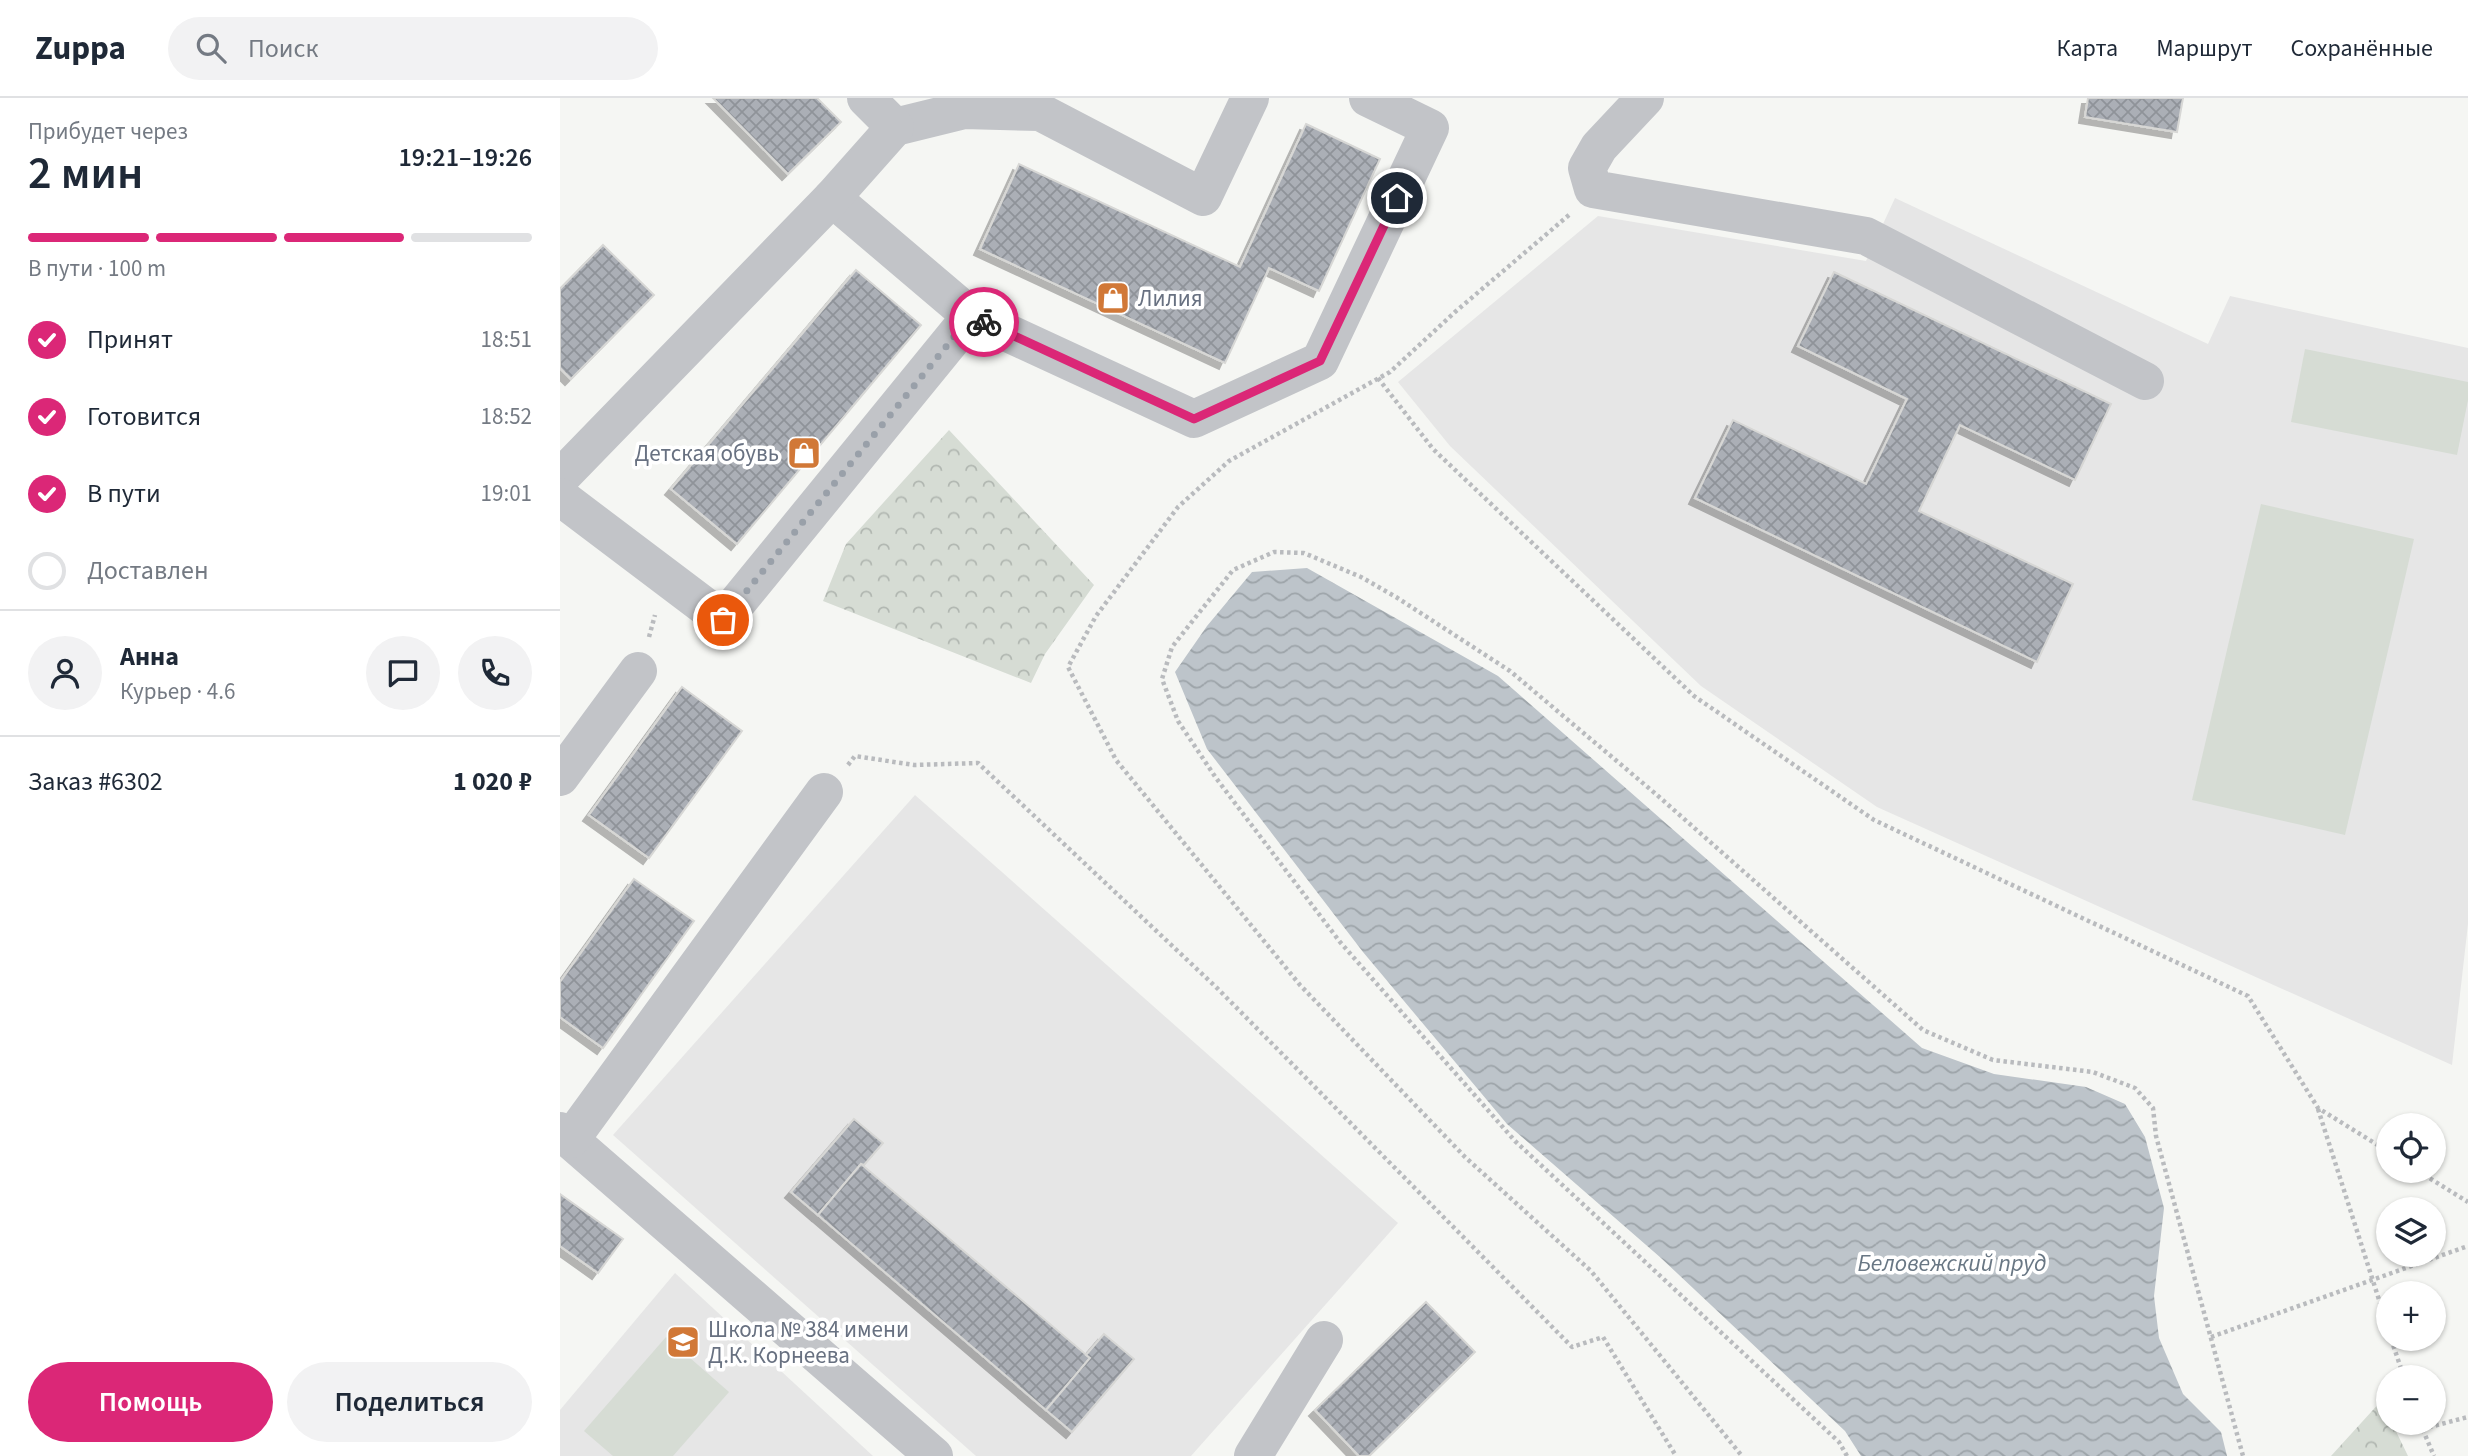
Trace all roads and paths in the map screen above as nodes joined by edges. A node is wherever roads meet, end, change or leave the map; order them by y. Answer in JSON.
{"nodes":[{"id":1,"x":866,"y":98,"type":"edge"},
{"id":2,"x":1250,"y":98,"type":"edge"},
{"id":3,"x":1368,"y":98,"type":"edge"},
{"id":4,"x":1645,"y":98,"type":"edge"},
{"id":5,"x":895,"y":127,"type":"junction"},
{"id":6,"x":832,"y":198,"type":"junction"},
{"id":7,"x":1559,"y":226,"type":"dead end"},
{"id":8,"x":971,"y":316,"type":"junction"},
{"id":9,"x":1378,"y":379,"type":"junction"},
{"id":10,"x":2145,"y":381,"type":"dead end"},
{"id":11,"x":560,"y":478,"type":"edge"},
{"id":12,"x":560,"y":497,"type":"edge"},
{"id":13,"x":669,"y":578,"type":"junction"},
{"id":14,"x":638,"y":671,"type":"joint"},
{"id":15,"x":560,"y":777,"type":"edge"},
{"id":16,"x":824,"y":792,"type":"joint"},
{"id":17,"x":2318,"y":1108,"type":"junction"},
{"id":18,"x":565,"y":1135,"type":"edge"},
{"id":19,"x":2376,"y":1144,"type":"edge"},
{"id":20,"x":2437,"y":1183,"type":"edge"},
{"id":21,"x":2468,"y":1202,"type":"edge"},
{"id":22,"x":2468,"y":1246,"type":"edge"},
{"id":23,"x":2371,"y":1280,"type":"junction"},
{"id":24,"x":2376,"y":1294,"type":"edge"},
{"id":25,"x":2211,"y":1338,"type":"junction"},
{"id":26,"x":1324,"y":1340,"type":"dead end"},
{"id":27,"x":2468,"y":1417,"type":"edge"},
{"id":28,"x":2446,"y":1423,"type":"edge"},
{"id":29,"x":2425,"y":1435,"type":"edge"},
{"id":30,"x":934,"y":1456,"type":"edge"},
{"id":31,"x":1253,"y":1456,"type":"edge"},
{"id":32,"x":1676,"y":1456,"type":"edge"},
{"id":33,"x":1742,"y":1456,"type":"edge"},
{"id":34,"x":1847,"y":1456,"type":"edge"},
{"id":35,"x":2243,"y":1456,"type":"edge"},
{"id":36,"x":2434,"y":1456,"type":"edge"}],
"edges":[{"from":1,"to":5,"type":"lane"},
{"from":2,"to":5,"type":"lane"},
{"from":3,"to":8,"type":"lane"},
{"from":4,"to":10,"type":"lane"},
{"from":5,"to":6,"type":"lane"},
{"from":6,"to":8,"type":"lane"},
{"from":6,"to":11,"type":"lane"},
{"from":7,"to":9,"type":"path"},
{"from":8,"to":13,"type":"lane"},
{"from":9,"to":17,"type":"path"},
{"from":9,"to":33,"type":"path"},
{"from":12,"to":13,"type":"lane"},
{"from":13,"to":14,"type":"path"},
{"from":14,"to":15,"type":"lane"},
{"from":16,"to":18,"type":"lane"},
{"from":16,"to":32,"type":"path"},
{"from":17,"to":19,"type":"path"},
{"from":17,"to":23,"type":"path"},
{"from":18,"to":30,"type":"lane"},
{"from":20,"to":21,"type":"path"},
{"from":22,"to":23,"type":"path"},
{"from":23,"to":24,"type":"path"},
{"from":23,"to":25,"type":"path"},
{"from":25,"to":34,"type":"path"},
{"from":25,"to":35,"type":"path"},
{"from":26,"to":31,"type":"lane"},
{"from":27,"to":28,"type":"path"},
{"from":29,"to":36,"type":"path"}]}
